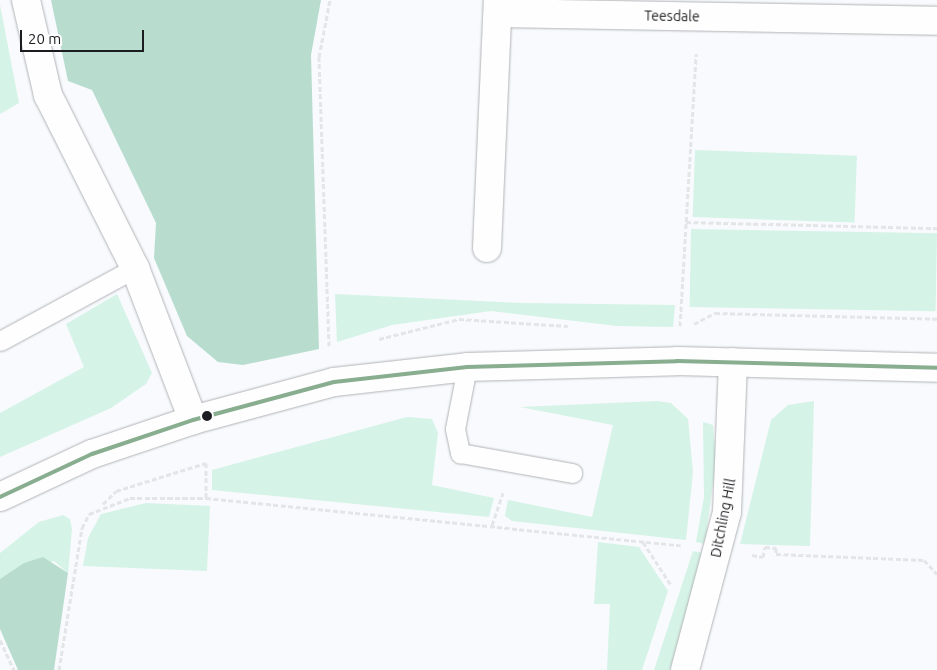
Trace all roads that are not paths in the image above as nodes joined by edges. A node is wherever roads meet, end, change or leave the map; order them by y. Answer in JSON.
{"nodes":[{"id":1,"x":26,"y":0,"type":"edge"},
{"id":2,"x":498,"y":6,"type":"edge"},
{"id":3,"x":846,"y":9,"type":"edge"},
{"id":4,"x":937,"y":22,"type":"edge"},
{"id":5,"x":487,"y":248,"type":"dead end"},
{"id":6,"x":135,"y":268,"type":"junction"},
{"id":7,"x":0,"y":341,"type":"edge"},
{"id":8,"x":733,"y":362,"type":"junction"},
{"id":9,"x":467,"y":367,"type":"junction"},
{"id":10,"x":937,"y":368,"type":"edge"},
{"id":11,"x":193,"y":420,"type":"junction"},
{"id":12,"x":572,"y":473,"type":"dead end"},
{"id":13,"x":0,"y":497,"type":"edge"},
{"id":14,"x":686,"y":670,"type":"edge"}],
"edges":[{"from":1,"to":6,"type":"street"},
{"from":2,"to":3,"type":"street","name":"Teesdale"},
{"from":2,"to":5,"type":"street","name":"Teesdale"},
{"from":3,"to":4,"type":"street","name":"Teesdale"},
{"from":6,"to":7,"type":"lane"},
{"from":6,"to":11,"type":"street"},
{"from":8,"to":9,"type":"street"},
{"from":8,"to":10,"type":"street"},
{"from":8,"to":14,"type":"street","name":"Ditchling Hill"},
{"from":9,"to":11,"type":"street"},
{"from":9,"to":12,"type":"lane"},
{"from":11,"to":13,"type":"street"}]}
